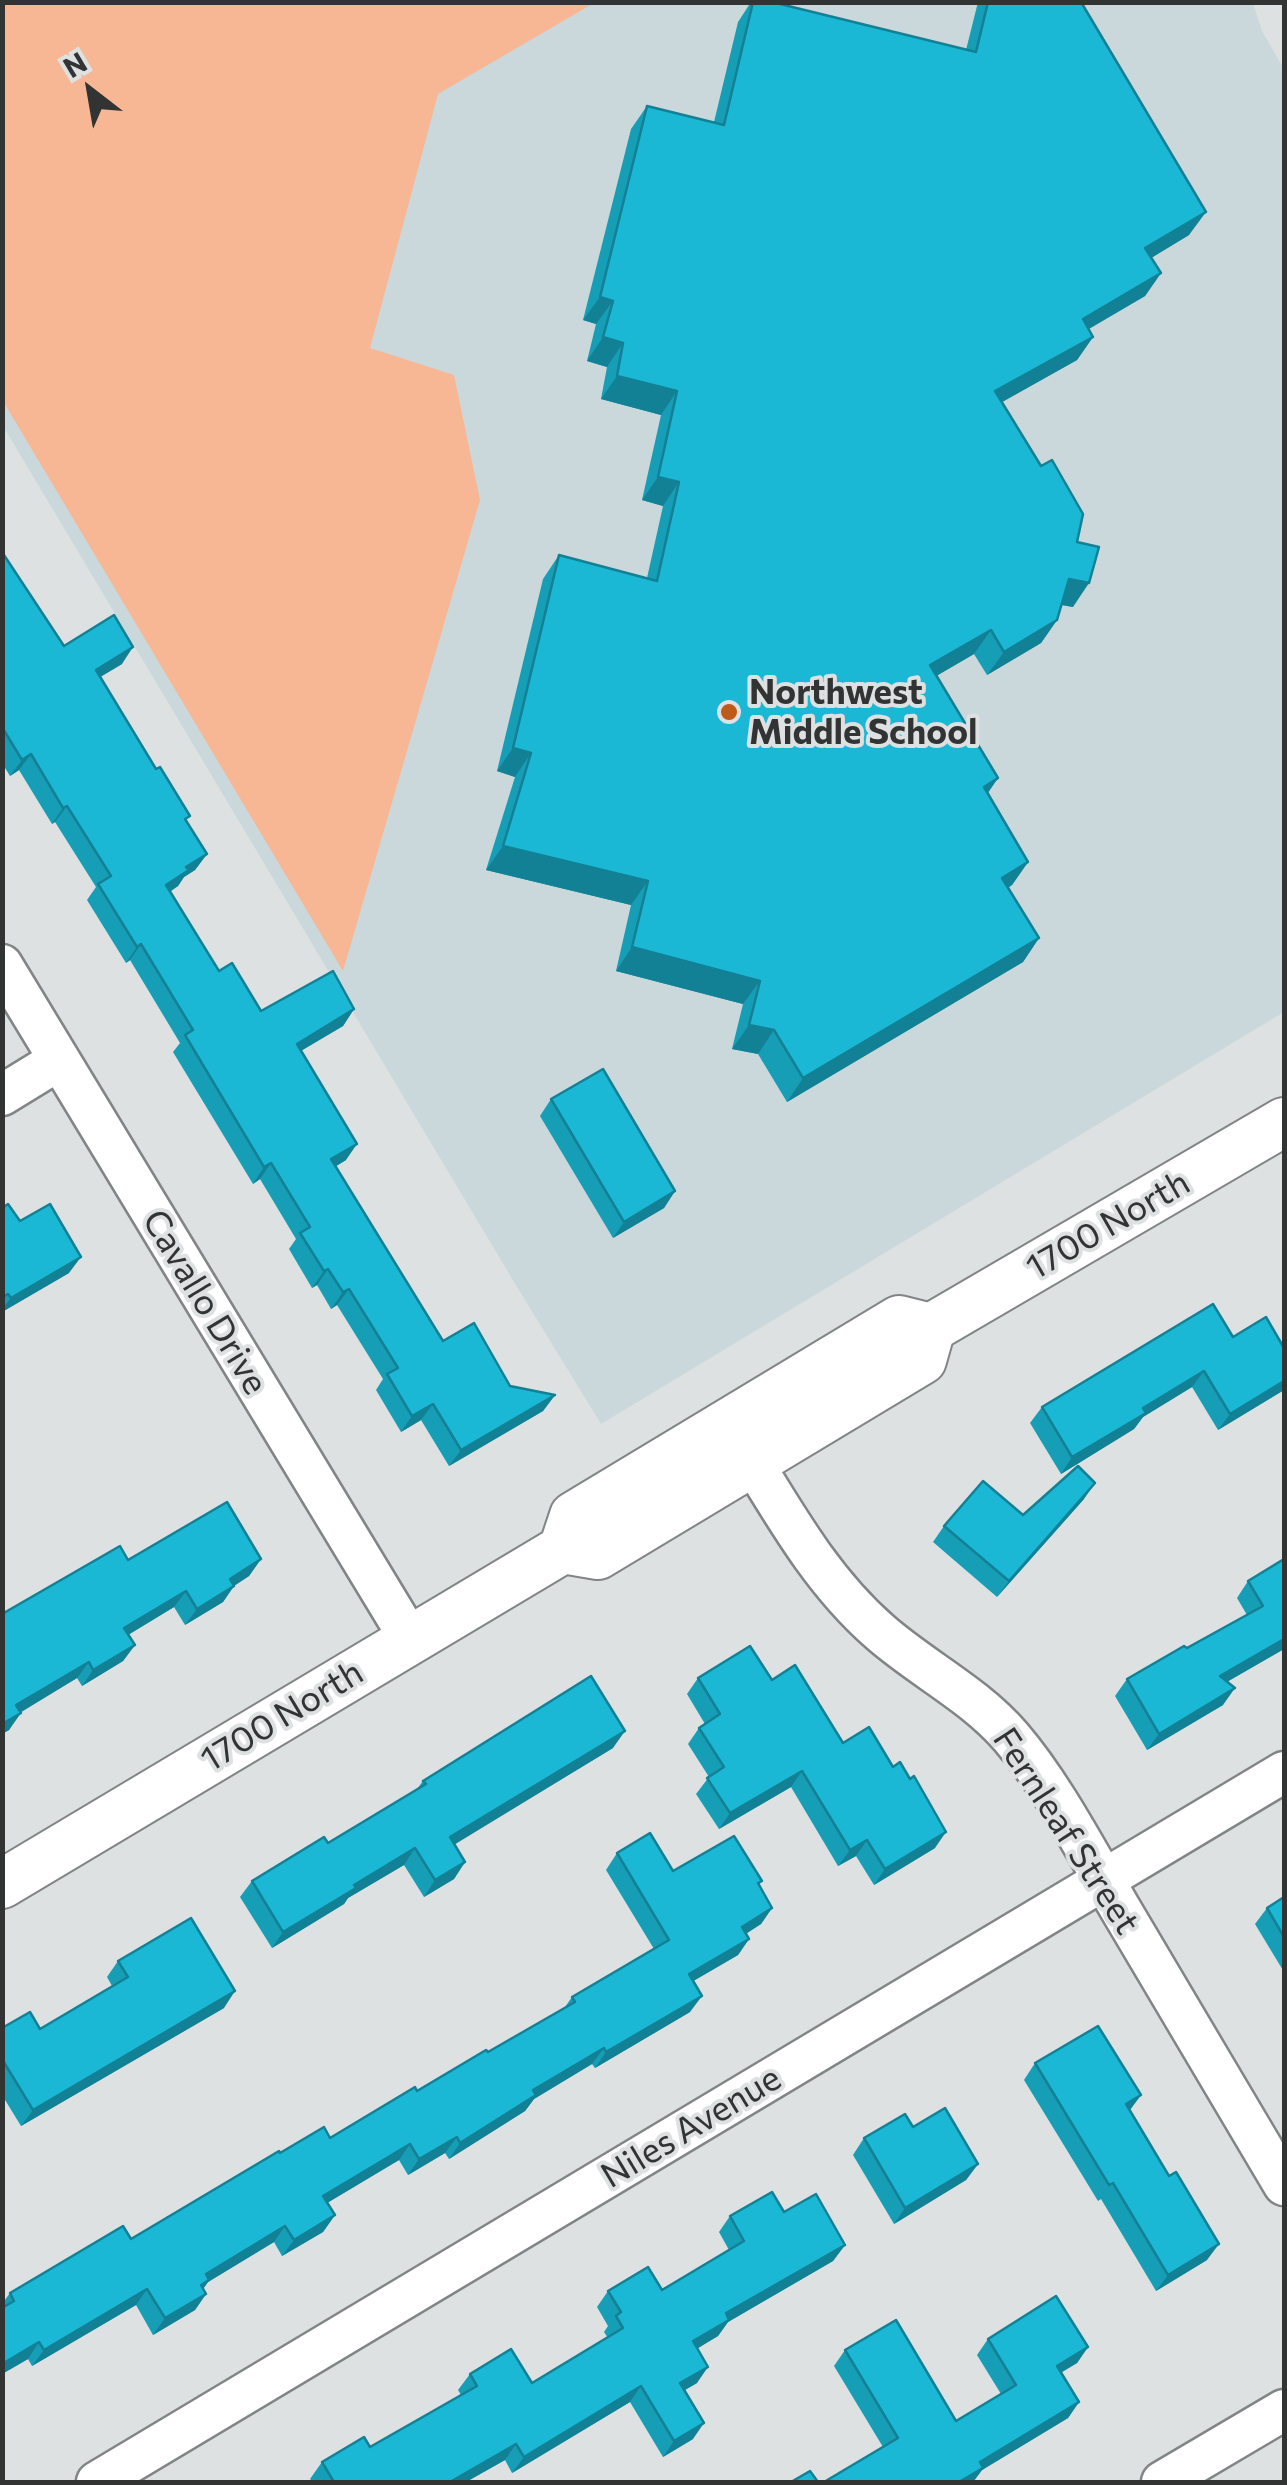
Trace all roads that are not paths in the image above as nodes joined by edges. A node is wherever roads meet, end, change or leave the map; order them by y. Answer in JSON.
{"nodes":[{"id":1,"x":2,"y":965,"type":"edge"},
{"id":2,"x":59,"y":1060,"type":"junction"},
{"id":3,"x":2,"y":1094,"type":"edge"},
{"id":4,"x":1284,"y":1122,"type":"edge"},
{"id":5,"x":740,"y":1442,"type":"junction"},
{"id":6,"x":410,"y":1639,"type":"junction"},
{"id":7,"x":1284,"y":1772,"type":"edge"},
{"id":8,"x":1104,"y":1880,"type":"junction"},
{"id":9,"x":2,"y":1884,"type":"edge"},
{"id":10,"x":1284,"y":2185,"type":"edge"},
{"id":11,"x":1284,"y":2410,"type":"edge"},
{"id":12,"x":96,"y":2482,"type":"edge"},
{"id":13,"x":1162,"y":2482,"type":"edge"}],
"edges":[{"from":1,"to":2,"type":"street","name":"Cavallo Drive"},
{"from":2,"to":3,"type":"street"},
{"from":2,"to":6,"type":"street","name":"Cavallo Drive"},
{"from":4,"to":5,"type":"street","name":"1700 North"},
{"from":5,"to":6,"type":"street","name":"1700 North"},
{"from":5,"to":8,"type":"street","name":"Fernleaf Street"},
{"from":6,"to":9,"type":"street","name":"1700 North"},
{"from":7,"to":8,"type":"street","name":"Niles Avenue"},
{"from":8,"to":10,"type":"street","name":"Fernleaf Street"},
{"from":8,"to":12,"type":"street","name":"Niles Avenue"},
{"from":11,"to":13,"type":"street"}]}
